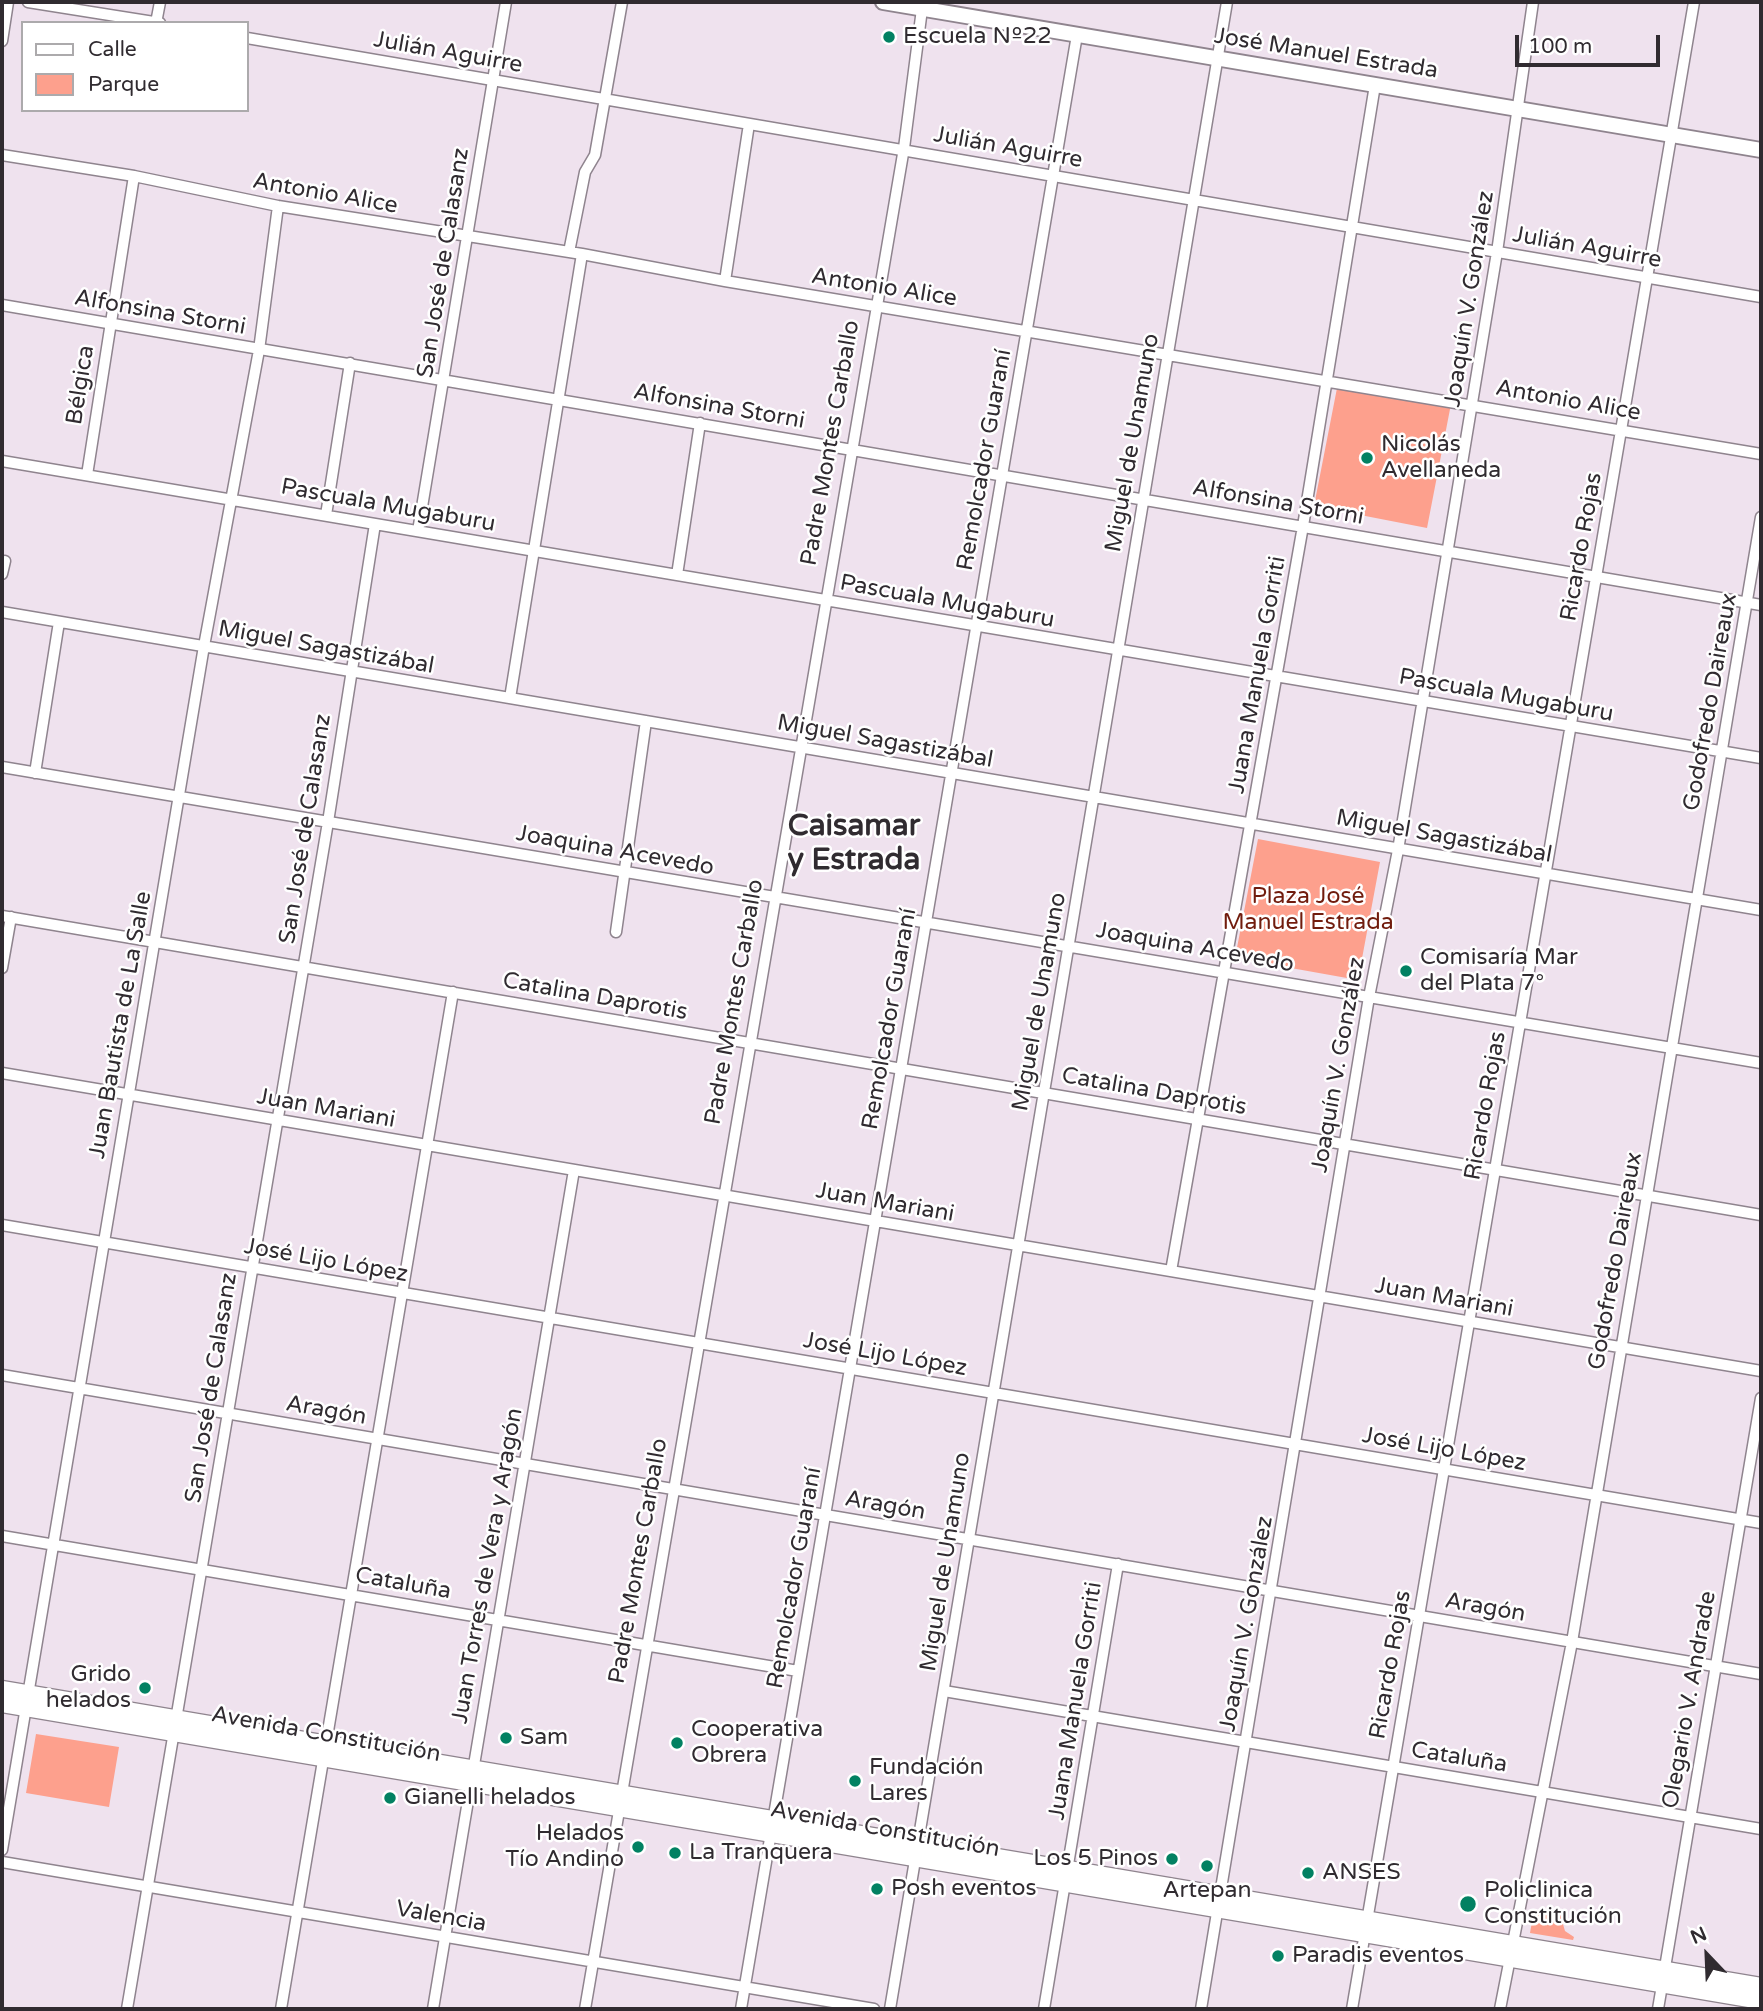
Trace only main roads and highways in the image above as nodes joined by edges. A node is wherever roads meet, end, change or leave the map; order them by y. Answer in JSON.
{"nodes":[{"id":1,"x":883,"y":2,"type":"edge"},
{"id":2,"x":922,"y":5,"type":"edge"},
{"id":3,"x":1761,"y":150,"type":"edge"},
{"id":4,"x":2,"y":1689,"type":"edge"},
{"id":5,"x":27,"y":1701,"type":"junction"},
{"id":6,"x":2,"y":1703,"type":"edge"},
{"id":7,"x":1663,"y":1977,"type":"junction"},
{"id":8,"x":1761,"y":1986,"type":"edge"},
{"id":9,"x":1761,"y":2001,"type":"edge"}],
"edges":[{"from":1,"to":2,"type":"main road","name":"José Manuel Estrada"},
{"from":2,"to":3,"type":"main road","name":"José Manuel Estrada"},
{"from":4,"to":5,"type":"main road","name":"Avenida Constitución"},
{"from":5,"to":6,"type":"main road","name":"Avenida Constitución"},
{"from":5,"to":7,"type":"main road","name":"Avenida Constitución"},
{"from":7,"to":8,"type":"main road","name":"Avenida Constitución"},
{"from":7,"to":9,"type":"main road","name":"Avenida Constitución"}]}
